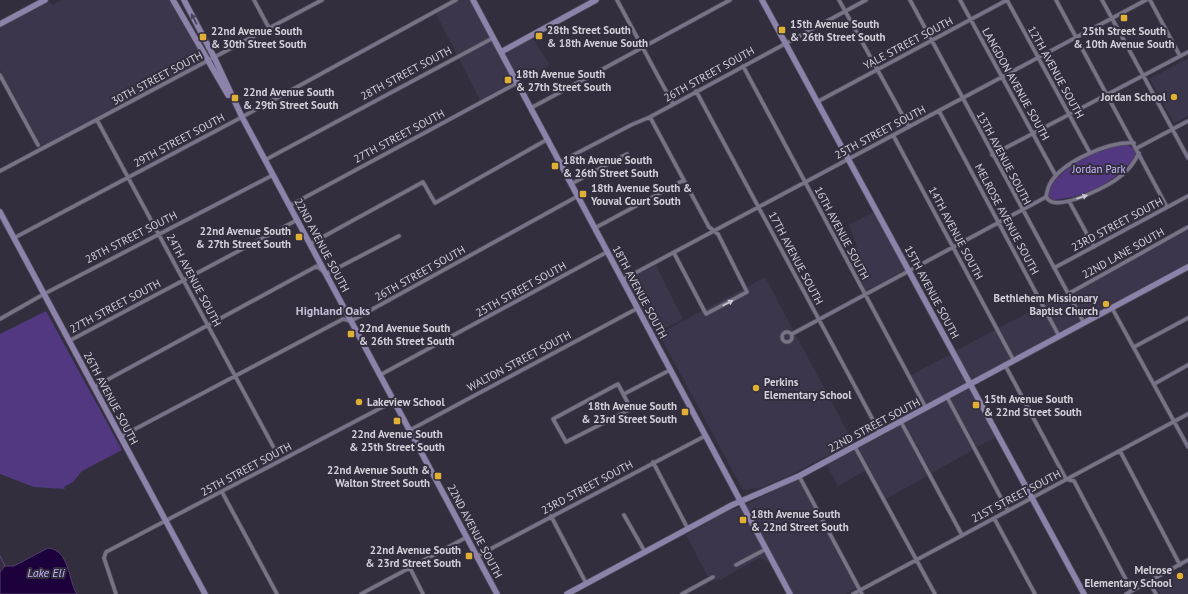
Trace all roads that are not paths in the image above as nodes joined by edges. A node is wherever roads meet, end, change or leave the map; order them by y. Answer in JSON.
{"nodes":[{"id":1,"x":45,"y":0,"type":"edge"},
{"id":2,"x":173,"y":0,"type":"edge"},
{"id":3,"x":184,"y":0,"type":"edge"},
{"id":4,"x":254,"y":0,"type":"edge"},
{"id":5,"x":322,"y":0,"type":"edge"},
{"id":6,"x":456,"y":0,"type":"edge"},
{"id":7,"x":473,"y":0,"type":"edge"},
{"id":8,"x":596,"y":0,"type":"edge"},
{"id":9,"x":617,"y":0,"type":"edge"},
{"id":10,"x":730,"y":0,"type":"edge"},
{"id":11,"x":762,"y":0,"type":"edge"},
{"id":12,"x":839,"y":0,"type":"edge"},
{"id":13,"x":866,"y":0,"type":"edge"},
{"id":14,"x":910,"y":0,"type":"edge"},
{"id":15,"x":960,"y":0,"type":"edge"},
{"id":16,"x":1007,"y":0,"type":"edge"},
{"id":17,"x":1056,"y":0,"type":"edge"},
{"id":18,"x":1102,"y":0,"type":"edge"},
{"id":19,"x":1146,"y":0,"type":"edge"},
{"id":20,"x":1150,"y":0,"type":"edge"},
{"id":21,"x":36,"y":2,"type":"edge"},
{"id":22,"x":845,"y":11,"type":"junction"},
{"id":23,"x":1112,"y":18,"type":"junction"},
{"id":24,"x":970,"y":20,"type":"junction"},
{"id":25,"x":0,"y":24,"type":"edge"},
{"id":26,"x":269,"y":28,"type":"junction"},
{"id":27,"x":493,"y":38,"type":"junction"},
{"id":28,"x":1076,"y":38,"type":"junction"},
{"id":29,"x":931,"y":41,"type":"junction"},
{"id":30,"x":785,"y":43,"type":"junction"},
{"id":31,"x":643,"y":48,"type":"junction"},
{"id":32,"x":501,"y":52,"type":"junction"},
{"id":33,"x":1188,"y":52,"type":"edge"},
{"id":34,"x":1180,"y":56,"type":"junction"},
{"id":35,"x":214,"y":58,"type":"junction"},
{"id":36,"x":1038,"y":58,"type":"junction"},
{"id":37,"x":207,"y":61,"type":"junction"},
{"id":38,"x":743,"y":66,"type":"junction"},
{"id":39,"x":877,"y":70,"type":"junction"},
{"id":40,"x":0,"y":75,"type":"edge"},
{"id":41,"x":1143,"y":75,"type":"junction"},
{"id":42,"x":1002,"y":77,"type":"junction"},
{"id":43,"x":517,"y":83,"type":"junction"},
{"id":44,"x":696,"y":91,"type":"junction"},
{"id":45,"x":1107,"y":94,"type":"junction"},
{"id":46,"x":962,"y":99,"type":"junction"},
{"id":47,"x":817,"y":102,"type":"junction"},
{"id":48,"x":673,"y":104,"type":"junction"},
{"id":49,"x":531,"y":108,"type":"junction"},
{"id":50,"x":939,"y":111,"type":"junction"},
{"id":51,"x":1069,"y":114,"type":"junction"},
{"id":52,"x":242,"y":117,"type":"junction"},
{"id":53,"x":650,"y":117,"type":"junction"},
{"id":54,"x":97,"y":120,"type":"junction"},
{"id":55,"x":1188,"y":121,"type":"edge"},
{"id":56,"x":908,"y":127,"type":"junction"},
{"id":57,"x":1172,"y":128,"type":"junction"},
{"id":58,"x":1032,"y":134,"type":"junction"},
{"id":59,"x":893,"y":135,"type":"junction"},
{"id":60,"x":548,"y":139,"type":"junction"},
{"id":61,"x":1134,"y":143,"type":"junction"},
{"id":62,"x":38,"y":145,"type":"dead end"},
{"id":63,"x":1137,"y":148,"type":"junction"},
{"id":64,"x":1090,"y":152,"type":"junction"},
{"id":65,"x":1139,"y":153,"type":"junction"},
{"id":66,"x":628,"y":154,"type":"dead end"},
{"id":67,"x":992,"y":155,"type":"junction"},
{"id":68,"x":1188,"y":158,"type":"edge"},
{"id":69,"x":848,"y":159,"type":"junction"},
{"id":70,"x":264,"y":160,"type":"junction"},
{"id":71,"x":560,"y":162,"type":"junction"},
{"id":72,"x":0,"y":171,"type":"edge"},
{"id":73,"x":273,"y":175,"type":"junction"},
{"id":74,"x":1056,"y":176,"type":"junction"},
{"id":75,"x":128,"y":177,"type":"junction"},
{"id":76,"x":684,"y":180,"type":"junction"},
{"id":77,"x":805,"y":182,"type":"junction"},
{"id":78,"x":571,"y":184,"type":"junction"},
{"id":79,"x":578,"y":196,"type":"junction"},
{"id":80,"x":1188,"y":196,"type":"edge"},
{"id":81,"x":1046,"y":197,"type":"junction"},
{"id":82,"x":1069,"y":201,"type":"junction"},
{"id":83,"x":289,"y":206,"type":"junction"},
{"id":84,"x":1167,"y":207,"type":"junction"},
{"id":85,"x":758,"y":208,"type":"junction"},
{"id":86,"x":1022,"y":210,"type":"junction"},
{"id":87,"x":0,"y":212,"type":"edge"},
{"id":88,"x":297,"y":220,"type":"junction"},
{"id":89,"x":998,"y":222,"type":"junction"},
{"id":90,"x":1188,"y":227,"type":"edge"},
{"id":91,"x":595,"y":228,"type":"junction"},
{"id":92,"x":714,"y":231,"type":"junction"},
{"id":93,"x":159,"y":234,"type":"junction"},
{"id":94,"x":399,"y":236,"type":"dead end"},
{"id":95,"x":14,"y":238,"type":"junction"},
{"id":96,"x":310,"y":244,"type":"junction"},
{"id":97,"x":954,"y":247,"type":"junction"},
{"id":98,"x":1094,"y":247,"type":"junction"},
{"id":99,"x":607,"y":252,"type":"junction"},
{"id":100,"x":674,"y":253,"type":"junction"},
{"id":101,"x":1188,"y":267,"type":"edge"},
{"id":102,"x":1054,"y":268,"type":"junction"},
{"id":103,"x":909,"y":271,"type":"junction"},
{"id":104,"x":326,"y":274,"type":"junction"},
{"id":105,"x":184,"y":280,"type":"junction"},
{"id":106,"x":622,"y":280,"type":"junction"},
{"id":107,"x":44,"y":294,"type":"junction"},
{"id":108,"x":1068,"y":294,"type":"junction"},
{"id":109,"x":865,"y":295,"type":"junction"},
{"id":110,"x":638,"y":308,"type":"junction"},
{"id":111,"x":1112,"y":308,"type":"junction"},
{"id":112,"x":1188,"y":318,"type":"edge"},
{"id":113,"x":0,"y":319,"type":"edge"},
{"id":114,"x":819,"y":320,"type":"junction"},
{"id":115,"x":351,"y":321,"type":"junction"},
{"id":116,"x":1084,"y":323,"type":"junction"},
{"id":117,"x":208,"y":325,"type":"junction"},
{"id":118,"x":792,"y":334,"type":"dead end"},
{"id":119,"x":1059,"y":336,"type":"junction"},
{"id":120,"x":69,"y":341,"type":"junction"},
{"id":121,"x":1134,"y":347,"type":"junction"},
{"id":122,"x":1014,"y":361,"type":"junction"},
{"id":123,"x":1188,"y":365,"type":"edge"},
{"id":124,"x":1005,"y":366,"type":"junction"},
{"id":125,"x":670,"y":370,"type":"junction"},
{"id":126,"x":380,"y":375,"type":"junction"},
{"id":127,"x":235,"y":376,"type":"junction"},
{"id":128,"x":970,"y":384,"type":"junction"},
{"id":129,"x":1154,"y":384,"type":"junction"},
{"id":130,"x":94,"y":387,"type":"junction"},
{"id":131,"x":624,"y":394,"type":"junction"},
{"id":132,"x":947,"y":397,"type":"junction"},
{"id":133,"x":394,"y":401,"type":"junction"},
{"id":134,"x":926,"y":408,"type":"junction"},
{"id":135,"x":1188,"y":414,"type":"edge"},
{"id":136,"x":1174,"y":421,"type":"junction"},
{"id":137,"x":901,"y":422,"type":"junction"},
{"id":138,"x":410,"y":430,"type":"junction"},
{"id":139,"x":880,"y":433,"type":"junction"},
{"id":140,"x":120,"y":436,"type":"junction"},
{"id":141,"x":705,"y":436,"type":"junction"},
{"id":142,"x":855,"y":446,"type":"junction"},
{"id":143,"x":1188,"y":447,"type":"edge"},
{"id":144,"x":274,"y":448,"type":"dead end"},
{"id":145,"x":1120,"y":451,"type":"junction"},
{"id":146,"x":653,"y":462,"type":"junction"},
{"id":147,"x":799,"y":476,"type":"junction"},
{"id":148,"x":1066,"y":479,"type":"junction"},
{"id":149,"x":222,"y":492,"type":"junction"},
{"id":150,"x":1032,"y":498,"type":"junction"},
{"id":151,"x":741,"y":502,"type":"junction"},
{"id":152,"x":1008,"y":511,"type":"junction"},
{"id":153,"x":624,"y":515,"type":"dead end"},
{"id":154,"x":551,"y":516,"type":"junction"},
{"id":155,"x":994,"y":518,"type":"junction"},
{"id":156,"x":166,"y":522,"type":"junction"},
{"id":157,"x":688,"y":529,"type":"junction"},
{"id":158,"x":962,"y":535,"type":"junction"},
{"id":159,"x":467,"y":537,"type":"junction"},
{"id":160,"x":766,"y":549,"type":"junction"},
{"id":161,"x":645,"y":552,"type":"junction"},
{"id":162,"x":477,"y":556,"type":"junction"},
{"id":163,"x":916,"y":560,"type":"junction"},
{"id":164,"x":1188,"y":560,"type":"edge"},
{"id":165,"x":736,"y":565,"type":"dead end"},
{"id":166,"x":1180,"y":565,"type":"junction"},
{"id":167,"x":410,"y":568,"type":"junction"},
{"id":168,"x":713,"y":577,"type":"dead end"},
{"id":169,"x":1149,"y":582,"type":"junction"},
{"id":170,"x":586,"y":583,"type":"junction"},
{"id":171,"x":1132,"y":591,"type":"junction"},
{"id":172,"x":861,"y":592,"type":"edge"},
{"id":173,"x":116,"y":594,"type":"edge"},
{"id":174,"x":205,"y":594,"type":"edge"},
{"id":175,"x":277,"y":594,"type":"edge"},
{"id":176,"x":361,"y":594,"type":"edge"},
{"id":177,"x":423,"y":594,"type":"edge"},
{"id":178,"x":497,"y":594,"type":"edge"},
{"id":179,"x":567,"y":594,"type":"edge"},
{"id":180,"x":682,"y":594,"type":"edge"},
{"id":181,"x":790,"y":594,"type":"edge"},
{"id":182,"x":853,"y":594,"type":"edge"},
{"id":183,"x":935,"y":594,"type":"edge"},
{"id":184,"x":1035,"y":594,"type":"edge"},
{"id":185,"x":1084,"y":594,"type":"edge"},
{"id":186,"x":1126,"y":594,"type":"edge"},
{"id":187,"x":1156,"y":594,"type":"edge"}],
"edges":[{"from":1,"to":21,"type":"street"},
{"from":2,"to":37,"type":"street","name":"22ND AVENUE SOUTH"},
{"from":35,"to":3,"type":"street","name":"22ND AVENUE SOUTH","one_way":true},
{"from":4,"to":26,"type":"street"},
{"from":5,"to":26,"type":"street","name":"30TH STREET SOUTH"},
{"from":6,"to":52,"type":"street","name":"29TH STREET SOUTH"},
{"from":7,"to":27,"type":"street","name":"18TH AVENUE SOUTH"},
{"from":8,"to":32,"type":"street"},
{"from":9,"to":31,"type":"street"},
{"from":10,"to":31,"type":"street"},
{"from":11,"to":30,"type":"street","name":"15TH AVENUE SOUTH"},
{"from":12,"to":22,"type":"street"},
{"from":13,"to":22,"type":"street","name":"26TH STREET SOUTH"},
{"from":14,"to":29,"type":"street","name":"13TH AVENUE SOUTH"},
{"from":15,"to":24,"type":"street","name":"LANGDON AVENUE SOUTH"},
{"from":16,"to":24,"type":"street","name":"YALE STREET SOUTH"},
{"from":16,"to":36,"type":"street","name":"12TH AVENUE SOUTH"},
{"from":17,"to":28,"type":"street"},
{"from":18,"to":23,"type":"street"},
{"from":19,"to":23,"type":"street","name":"25TH STREET SOUTH"},
{"from":20,"to":34,"type":"street"},
{"from":21,"to":25,"type":"street"},
{"from":22,"to":30,"type":"street","name":"26TH STREET SOUTH"},
{"from":22,"to":39,"type":"street"},
{"from":23,"to":28,"type":"street","name":"25TH STREET SOUTH"},
{"from":23,"to":41,"type":"street"},
{"from":24,"to":29,"type":"street","name":"YALE STREET SOUTH"},
{"from":24,"to":42,"type":"street","name":"LANGDON AVENUE SOUTH"},
{"from":26,"to":35,"type":"street","name":"30TH STREET SOUTH"},
{"from":27,"to":32,"type":"street","name":"18TH AVENUE SOUTH"},
{"from":27,"to":70,"type":"street","name":"28TH STREET SOUTH"},
{"from":28,"to":36,"type":"street","name":"25TH STREET SOUTH"},
{"from":28,"to":45,"type":"street"},
{"from":29,"to":39,"type":"street","name":"YALE STREET SOUTH"},
{"from":29,"to":46,"type":"street","name":"13TH AVENUE SOUTH"},
{"from":30,"to":38,"type":"street","name":"26TH STREET SOUTH"},
{"from":30,"to":47,"type":"street","name":"15TH AVENUE SOUTH"},
{"from":31,"to":48,"type":"street"},
{"from":31,"to":49,"type":"street"},
{"from":32,"to":43,"type":"street","name":"18TH AVENUE SOUTH"},
{"from":33,"to":34,"type":"street"},
{"from":34,"to":41,"type":"street"},
{"from":35,"to":37,"type":"street","name":"30TH STREET SOUTH"},
{"from":35,"to":52,"type":"street","name":"22ND AVENUE SOUTH"},
{"from":36,"to":42,"type":"street","name":"25TH STREET SOUTH"},
{"from":36,"to":51,"type":"street","name":"12TH AVENUE SOUTH"},
{"from":37,"to":52,"type":"street","name":"22ND AVENUE SOUTH"},
{"from":37,"to":54,"type":"street","name":"30TH STREET SOUTH"},
{"from":38,"to":44,"type":"street","name":"26TH STREET SOUTH"},
{"from":38,"to":77,"type":"street","name":"16TH AVENUE SOUTH"},
{"from":39,"to":47,"type":"street","name":"YALE STREET SOUTH"},
{"from":39,"to":56,"type":"street"},
{"from":40,"to":62,"type":"street"},
{"from":41,"to":45,"type":"street"},
{"from":41,"to":57,"type":"street"},
{"from":42,"to":46,"type":"street","name":"25TH STREET SOUTH"},
{"from":42,"to":58,"type":"street","name":"LANGDON AVENUE SOUTH"},
{"from":43,"to":49,"type":"street","name":"18TH AVENUE SOUTH"},
{"from":43,"to":83,"type":"street","name":"27TH STREET SOUTH"},
{"from":44,"to":48,"type":"street","name":"26TH STREET SOUTH"},
{"from":44,"to":85,"type":"street","name":"17TH AVENUE SOUTH"},
{"from":45,"to":51,"type":"street"},
{"from":45,"to":61,"type":"street"},
{"from":46,"to":50,"type":"street","name":"25TH STREET SOUTH"},
{"from":46,"to":67,"type":"street","name":"13TH AVENUE SOUTH"},
{"from":47,"to":69,"type":"street","name":"15TH AVENUE SOUTH"},
{"from":48,"to":53,"type":"street","name":"26TH STREET SOUTH"},
{"from":49,"to":60,"type":"street","name":"18TH AVENUE SOUTH"},
{"from":50,"to":56,"type":"street","name":"25TH STREET SOUTH"},
{"from":50,"to":89,"type":"street","name":"MELROSE AVENUE SOUTH"},
{"from":51,"to":58,"type":"street"},
{"from":51,"to":64,"type":"street","name":"12TH AVENUE SOUTH"},
{"from":52,"to":70,"type":"street","name":"22ND AVENUE SOUTH"},
{"from":52,"to":75,"type":"street","name":"29TH STREET SOUTH"},
{"from":53,"to":71,"type":"street","name":"26TH STREET SOUTH"},
{"from":53,"to":76,"type":"street"},
{"from":54,"to":72,"type":"street","name":"30TH STREET SOUTH"},
{"from":54,"to":75,"type":"street","name":"24TH AVENUE SOUTH"},
{"from":55,"to":57,"type":"street"},
{"from":56,"to":59,"type":"street","name":"25TH STREET SOUTH"},
{"from":57,"to":63,"type":"street"},
{"from":57,"to":68,"type":"street"},
{"from":58,"to":67,"type":"street"},
{"from":58,"to":74,"type":"street","name":"LANGDON AVENUE SOUTH"},
{"from":59,"to":69,"type":"street","name":"25TH STREET SOUTH"},
{"from":59,"to":97,"type":"street","name":"14TH AVENUE SOUTH"},
{"from":60,"to":71,"type":"street","name":"18TH AVENUE SOUTH"},
{"from":60,"to":96,"type":"street"},
{"from":61,"to":63,"type":"street"},
{"from":61,"to":64,"type":"street"},
{"from":63,"to":65,"type":"street"},
{"from":64,"to":74,"type":"street"},
{"from":82,"to":65,"type":"street","one_way":true},
{"from":65,"to":84,"type":"street"},
{"from":66,"to":78,"type":"street"},
{"from":67,"to":86,"type":"street","name":"13TH AVENUE SOUTH"},
{"from":69,"to":77,"type":"street","name":"25TH STREET SOUTH"},
{"from":69,"to":103,"type":"street","name":"15TH AVENUE SOUTH"},
{"from":70,"to":73,"type":"street","name":"22ND AVENUE SOUTH"},
{"from":71,"to":78,"type":"street","name":"18TH AVENUE SOUTH"},
{"from":73,"to":83,"type":"street","name":"22ND AVENUE SOUTH"},
{"from":73,"to":93,"type":"street","name":"28TH STREET SOUTH"},
{"from":74,"to":81,"type":"street"},
{"from":75,"to":93,"type":"street","name":"24TH AVENUE SOUTH"},
{"from":75,"to":95,"type":"street","name":"29TH STREET SOUTH"},
{"from":76,"to":91,"type":"street"},
{"from":76,"to":92,"type":"street"},
{"from":77,"to":85,"type":"street","name":"25TH STREET SOUTH"},
{"from":77,"to":109,"type":"street","name":"16TH AVENUE SOUTH"},
{"from":78,"to":79,"type":"street","name":"18TH AVENUE SOUTH"},
{"from":79,"to":91,"type":"street","name":"18TH AVENUE SOUTH"},
{"from":79,"to":115,"type":"street","name":"26TH STREET SOUTH"},
{"from":80,"to":84,"type":"street","name":"23RD STREET SOUTH"},
{"from":81,"to":82,"type":"street"},
{"from":81,"to":86,"type":"street"},
{"from":82,"to":98,"type":"street"},
{"from":83,"to":88,"type":"street","name":"22ND AVENUE SOUTH"},
{"from":84,"to":98,"type":"street","name":"23RD STREET SOUTH"},
{"from":85,"to":92,"type":"street","name":"25TH STREET SOUTH"},
{"from":85,"to":114,"type":"street","name":"17TH AVENUE SOUTH"},
{"from":86,"to":89,"type":"street"},
{"from":86,"to":102,"type":"street","name":"13TH AVENUE SOUTH"},
{"from":87,"to":95,"type":"street","name":"26TH AVENUE SOUTH"},
{"from":88,"to":96,"type":"street","name":"22ND AVENUE SOUTH"},
{"from":88,"to":105,"type":"street","name":"27TH STREET SOUTH"},
{"from":89,"to":97,"type":"street"},
{"from":89,"to":119,"type":"street","name":"MELROSE AVENUE SOUTH"},
{"from":90,"to":108,"type":"street","name":"22ND LANE SOUTH"},
{"from":91,"to":99,"type":"street","name":"18TH AVENUE SOUTH"},
{"from":92,"to":100,"type":"street","name":"25TH STREET SOUTH"},
{"from":100,"to":92,"type":"street","one_way":true},
{"from":93,"to":105,"type":"street","name":"24TH AVENUE SOUTH"},
{"from":93,"to":107,"type":"street","name":"28TH STREET SOUTH"},
{"from":94,"to":104,"type":"street"},
{"from":95,"to":107,"type":"street","name":"26TH AVENUE SOUTH"},
{"from":96,"to":104,"type":"street","name":"22ND AVENUE SOUTH"},
{"from":97,"to":103,"type":"street"},
{"from":97,"to":122,"type":"street","name":"14TH AVENUE SOUTH"},
{"from":98,"to":102,"type":"street","name":"23RD STREET SOUTH"},
{"from":99,"to":106,"type":"street","name":"18TH AVENUE SOUTH"},
{"from":99,"to":126,"type":"street","name":"25TH STREET SOUTH"},
{"from":100,"to":106,"type":"street","name":"25TH STREET SOUTH"},
{"from":101,"to":111,"type":"street","name":"22ND STREET SOUTH"},
{"from":102,"to":108,"type":"street","name":"13TH AVENUE SOUTH"},
{"from":103,"to":109,"type":"street"},
{"from":103,"to":128,"type":"street","name":"15TH AVENUE SOUTH"},
{"from":104,"to":115,"type":"street","name":"22ND AVENUE SOUTH"},
{"from":104,"to":117,"type":"street"},
{"from":105,"to":117,"type":"street","name":"24TH AVENUE SOUTH"},
{"from":105,"to":120,"type":"street","name":"27TH STREET SOUTH"},
{"from":106,"to":110,"type":"street","name":"18TH AVENUE SOUTH"},
{"from":107,"to":113,"type":"street","name":"28TH STREET SOUTH"},
{"from":107,"to":120,"type":"street","name":"26TH AVENUE SOUTH"},
{"from":108,"to":116,"type":"street","name":"13TH AVENUE SOUTH"},
{"from":109,"to":114,"type":"street"},
{"from":109,"to":134,"type":"street","name":"16TH AVENUE SOUTH"},
{"from":110,"to":125,"type":"street","name":"18TH AVENUE SOUTH"},
{"from":110,"to":138,"type":"street","name":"WALTON STREET SOUTH"},
{"from":111,"to":116,"type":"street","name":"22ND STREET SOUTH"},
{"from":111,"to":121,"type":"street"},
{"from":112,"to":121,"type":"street"},
{"from":114,"to":118,"type":"street"},
{"from":114,"to":139,"type":"street","name":"17TH AVENUE SOUTH"},
{"from":115,"to":126,"type":"street","name":"22ND AVENUE SOUTH"},
{"from":115,"to":127,"type":"street","name":"26TH STREET SOUTH"},
{"from":116,"to":119,"type":"street","name":"22ND STREET SOUTH"},
{"from":117,"to":127,"type":"street","name":"24TH AVENUE SOUTH"},
{"from":117,"to":130,"type":"street"},
{"from":119,"to":122,"type":"street","name":"22ND STREET SOUTH"},
{"from":120,"to":130,"type":"street","name":"26TH AVENUE SOUTH"},
{"from":121,"to":129,"type":"street"},
{"from":122,"to":124,"type":"street","name":"22ND STREET SOUTH"},
{"from":123,"to":129,"type":"street"},
{"from":124,"to":128,"type":"street","name":"22ND STREET SOUTH"},
{"from":124,"to":148,"type":"street"},
{"from":125,"to":131,"type":"street"},
{"from":125,"to":141,"type":"street","name":"18TH AVENUE SOUTH"},
{"from":126,"to":133,"type":"street","name":"22ND AVENUE SOUTH"},
{"from":127,"to":140,"type":"street","name":"26TH STREET SOUTH"},
{"from":127,"to":144,"type":"street","name":"24TH AVENUE SOUTH"},
{"from":128,"to":132,"type":"street","name":"22ND STREET SOUTH"},
{"from":128,"to":150,"type":"street","name":"15TH AVENUE SOUTH"},
{"from":129,"to":136,"type":"street"},
{"from":130,"to":140,"type":"street","name":"26TH AVENUE SOUTH"},
{"from":131,"to":131,"type":"street"},
{"from":132,"to":134,"type":"street","name":"22ND STREET SOUTH"},
{"from":132,"to":152,"type":"street"},
{"from":133,"to":138,"type":"street","name":"22ND AVENUE SOUTH"},
{"from":133,"to":149,"type":"street","name":"25TH STREET SOUTH"},
{"from":134,"to":137,"type":"street","name":"22ND STREET SOUTH"},
{"from":135,"to":136,"type":"street","name":"21ST STREET SOUTH"},
{"from":136,"to":143,"type":"street"},
{"from":136,"to":145,"type":"street","name":"21ST STREET SOUTH"},
{"from":137,"to":139,"type":"street","name":"22ND STREET SOUTH"},
{"from":137,"to":158,"type":"street"},
{"from":138,"to":159,"type":"street","name":"22ND AVENUE SOUTH"},
{"from":139,"to":142,"type":"street","name":"22ND STREET SOUTH"},
{"from":140,"to":156,"type":"street","name":"26TH AVENUE SOUTH"},
{"from":141,"to":146,"type":"street","name":"23RD STREET SOUTH"},
{"from":141,"to":151,"type":"street","name":"18TH AVENUE SOUTH"},
{"from":142,"to":147,"type":"street","name":"22ND STREET SOUTH"},
{"from":142,"to":163,"type":"street"},
{"from":145,"to":148,"type":"street","name":"21ST STREET SOUTH"},
{"from":145,"to":166,"type":"street"},
{"from":146,"to":154,"type":"street","name":"23RD STREET SOUTH"},
{"from":146,"to":157,"type":"street"},
{"from":147,"to":151,"type":"street","name":"22ND STREET SOUTH"},
{"from":147,"to":172,"type":"street"},
{"from":148,"to":150,"type":"street","name":"21ST STREET SOUTH"},
{"from":148,"to":171,"type":"street"},
{"from":149,"to":156,"type":"street","name":"25TH STREET SOUTH"},
{"from":149,"to":175,"type":"street"},
{"from":150,"to":152,"type":"street","name":"21ST STREET SOUTH"},
{"from":150,"to":185,"type":"street","name":"15TH AVENUE SOUTH"},
{"from":151,"to":157,"type":"street","name":"22ND STREET SOUTH"},
{"from":151,"to":160,"type":"street","name":"18TH AVENUE SOUTH"},
{"from":152,"to":155,"type":"street","name":"21ST STREET SOUTH"},
{"from":153,"to":161,"type":"street"},
{"from":154,"to":162,"type":"street","name":"23RD STREET SOUTH"},
{"from":154,"to":170,"type":"street"},
{"from":155,"to":158,"type":"street","name":"21ST STREET SOUTH"},
{"from":155,"to":184,"type":"street"},
{"from":156,"to":173,"type":"street","name":"25TH STREET SOUTH"},
{"from":156,"to":174,"type":"street","name":"26TH AVENUE SOUTH"},
{"from":157,"to":161,"type":"street","name":"22ND STREET SOUTH"},
{"from":158,"to":163,"type":"street","name":"21ST STREET SOUTH"},
{"from":159,"to":162,"type":"street","name":"22ND AVENUE SOUTH"},
{"from":159,"to":167,"type":"street"},
{"from":160,"to":165,"type":"street"},
{"from":160,"to":181,"type":"street","name":"18TH AVENUE SOUTH"},
{"from":161,"to":170,"type":"street","name":"22ND STREET SOUTH"},
{"from":162,"to":178,"type":"street","name":"22ND AVENUE SOUTH"},
{"from":163,"to":172,"type":"street","name":"21ST STREET SOUTH"},
{"from":163,"to":183,"type":"street"},
{"from":164,"to":166,"type":"street"},
{"from":166,"to":169,"type":"street"},
{"from":167,"to":176,"type":"street"},
{"from":167,"to":177,"type":"street"},
{"from":168,"to":180,"type":"street"},
{"from":169,"to":171,"type":"street"},
{"from":169,"to":187,"type":"street"},
{"from":170,"to":179,"type":"street","name":"22ND STREET SOUTH"},
{"from":171,"to":186,"type":"street"},
{"from":172,"to":182,"type":"street","name":"21ST STREET SOUTH"}]}
